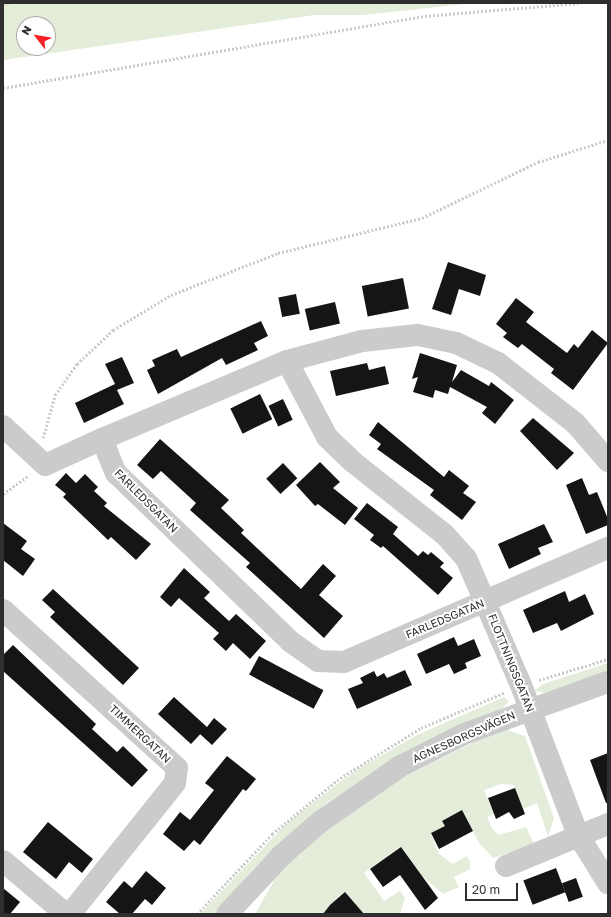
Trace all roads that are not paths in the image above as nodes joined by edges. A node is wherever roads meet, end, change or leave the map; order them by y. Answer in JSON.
{"nodes":[{"id":1,"x":287,"y":361,"type":"junction"},
{"id":2,"x":3,"y":426,"type":"edge"},
{"id":3,"x":102,"y":440,"type":"junction"},
{"id":4,"x":608,"y":461,"type":"edge"},
{"id":5,"x":608,"y":548,"type":"edge"},
{"id":6,"x":487,"y":601,"type":"junction"},
{"id":7,"x":3,"y":610,"type":"edge"},
{"id":8,"x":608,"y":682,"type":"edge"},
{"id":9,"x":529,"y":708,"type":"junction"},
{"id":10,"x":608,"y":824,"type":"edge"},
{"id":11,"x":578,"y":835,"type":"junction"},
{"id":12,"x":3,"y":861,"type":"edge"},
{"id":13,"x":506,"y":866,"type":"dead end"},
{"id":14,"x":608,"y":883,"type":"edge"},
{"id":15,"x":66,"y":914,"type":"edge"},
{"id":16,"x":227,"y":914,"type":"edge"}],
"edges":[{"from":1,"to":3,"type":"street"},
{"from":1,"to":4,"type":"street"},
{"from":1,"to":6,"type":"street","name":"FLOTTNINGSGATAN"},
{"from":2,"to":3,"type":"street"},
{"from":3,"to":6,"type":"street","name":"FARLEDSGATAN"},
{"from":5,"to":6,"type":"street","name":"FARLEDSGATAN"},
{"from":6,"to":9,"type":"street","name":"FLOTTNINGSGATAN"},
{"from":7,"to":15,"type":"street","name":"TIMMERGATAN"},
{"from":8,"to":9,"type":"street","name":"AGNESBORGSVÄGEN"},
{"from":9,"to":11,"type":"street","name":"FLOTTNINGSGATAN"},
{"from":9,"to":16,"type":"street","name":"AGNESBORGSVÄGEN"},
{"from":10,"to":11,"type":"street"},
{"from":11,"to":13,"type":"street"},
{"from":11,"to":14,"type":"street","name":"FLOTTNINGSGATAN"},
{"from":12,"to":15,"type":"street"}]}
